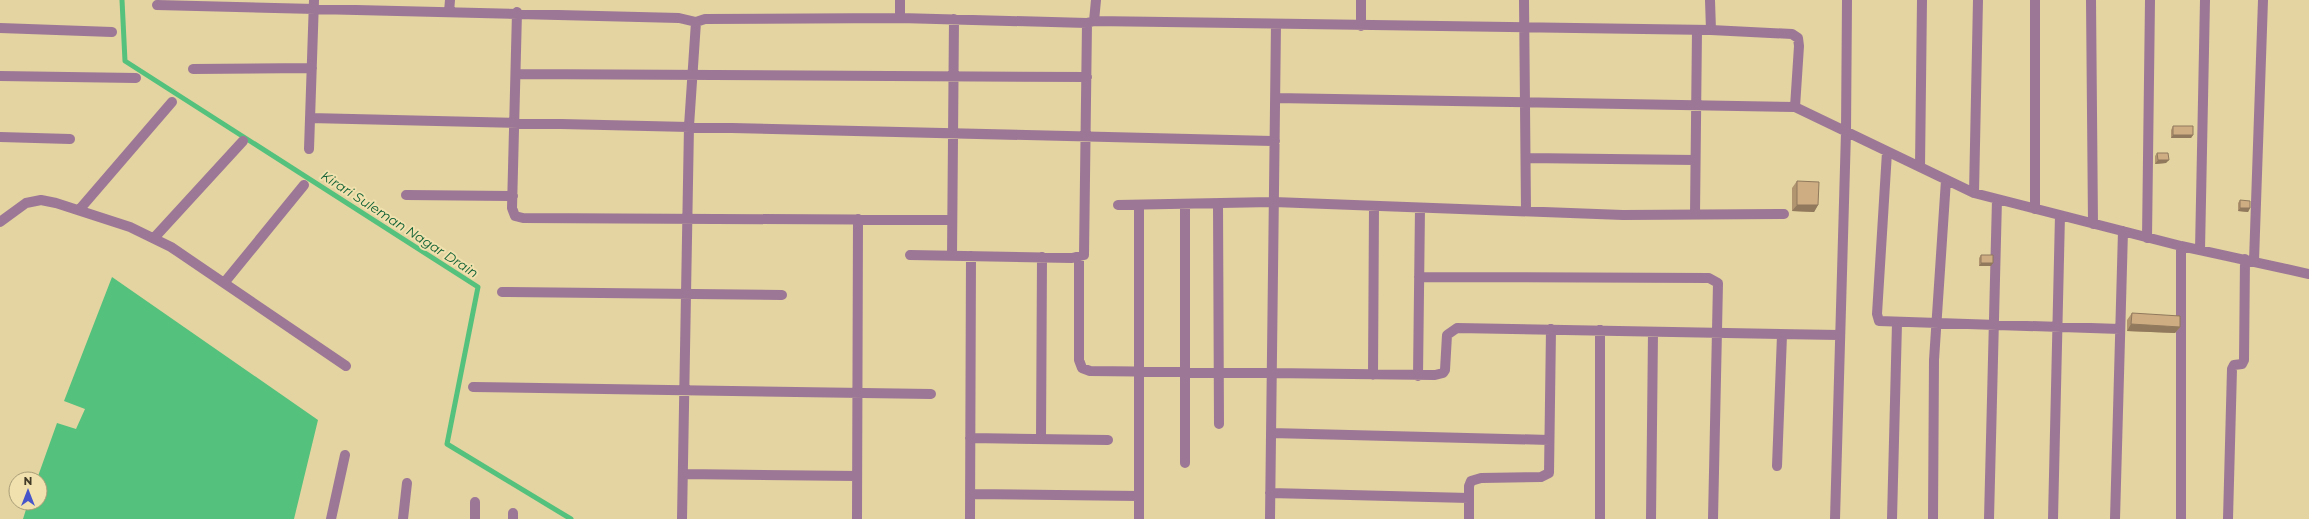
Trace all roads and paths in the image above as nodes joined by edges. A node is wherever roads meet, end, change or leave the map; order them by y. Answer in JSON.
{"nodes":[{"id":1,"x":450,"y":0,"type":"edge"},
{"id":2,"x":900,"y":0,"type":"edge"},
{"id":3,"x":1096,"y":0,"type":"edge"},
{"id":4,"x":1361,"y":0,"type":"edge"},
{"id":5,"x":1524,"y":0,"type":"edge"},
{"id":6,"x":1710,"y":0,"type":"edge"},
{"id":7,"x":1847,"y":0,"type":"edge"},
{"id":8,"x":1922,"y":0,"type":"edge"},
{"id":9,"x":1978,"y":0,"type":"edge"},
{"id":10,"x":2035,"y":0,"type":"edge"},
{"id":11,"x":2091,"y":0,"type":"edge"},
{"id":12,"x":2150,"y":0,"type":"edge"},
{"id":13,"x":2205,"y":0,"type":"edge"},
{"id":14,"x":2263,"y":0,"type":"edge"},
{"id":15,"x":157,"y":5,"type":"dead end"},
{"id":16,"x":314,"y":5,"type":"edge"},
{"id":17,"x":449,"y":12,"type":"junction"},
{"id":18,"x":517,"y":12,"type":"junction"},
{"id":19,"x":900,"y":18,"type":"junction"},
{"id":20,"x":954,"y":19,"type":"junction"},
{"id":21,"x":696,"y":22,"type":"junction"},
{"id":22,"x":1091,"y":22,"type":"junction"},
{"id":23,"x":1276,"y":24,"type":"junction"},
{"id":24,"x":1361,"y":26,"type":"junction"},
{"id":25,"x":0,"y":28,"type":"edge"},
{"id":26,"x":1525,"y":28,"type":"junction"},
{"id":27,"x":1697,"y":30,"type":"junction"},
{"id":28,"x":1711,"y":30,"type":"junction"},
{"id":29,"x":112,"y":32,"type":"dead end"},
{"id":30,"x":312,"y":68,"type":"junction"},
{"id":31,"x":193,"y":69,"type":"dead end"},
{"id":32,"x":516,"y":74,"type":"junction"},
{"id":33,"x":692,"y":75,"type":"junction"},
{"id":34,"x":0,"y":76,"type":"edge"},
{"id":35,"x":953,"y":76,"type":"junction"},
{"id":36,"x":1087,"y":77,"type":"junction"},
{"id":37,"x":136,"y":78,"type":"dead end"},
{"id":38,"x":1275,"y":98,"type":"junction"},
{"id":39,"x":172,"y":102,"type":"dead end"},
{"id":40,"x":1526,"y":102,"type":"junction"},
{"id":41,"x":1696,"y":105,"type":"junction"},
{"id":42,"x":1795,"y":107,"type":"junction"},
{"id":43,"x":310,"y":118,"type":"junction"},
{"id":44,"x":516,"y":123,"type":"junction"},
{"id":45,"x":689,"y":126,"type":"junction"},
{"id":46,"x":1846,"y":132,"type":"junction"},
{"id":47,"x":952,"y":134,"type":"junction"},
{"id":48,"x":0,"y":137,"type":"edge"},
{"id":49,"x":1086,"y":138,"type":"junction"},
{"id":50,"x":70,"y":139,"type":"dead end"},
{"id":51,"x":243,"y":141,"type":"dead end"},
{"id":52,"x":1275,"y":141,"type":"junction"},
{"id":53,"x":309,"y":149,"type":"dead end"},
{"id":54,"x":1888,"y":152,"type":"junction"},
{"id":55,"x":1526,"y":158,"type":"junction"},
{"id":56,"x":1696,"y":160,"type":"junction"},
{"id":57,"x":1920,"y":167,"type":"junction"},
{"id":58,"x":1946,"y":180,"type":"junction"},
{"id":59,"x":304,"y":185,"type":"dead end"},
{"id":60,"x":1974,"y":193,"type":"junction"},
{"id":61,"x":406,"y":195,"type":"dead end"},
{"id":62,"x":512,"y":196,"type":"junction"},
{"id":63,"x":1997,"y":199,"type":"junction"},
{"id":64,"x":1274,"y":202,"type":"junction"},
{"id":65,"x":1184,"y":204,"type":"junction"},
{"id":66,"x":1218,"y":204,"type":"junction"},
{"id":67,"x":1118,"y":205,"type":"dead end"},
{"id":68,"x":1139,"y":205,"type":"junction"},
{"id":69,"x":1374,"y":206,"type":"junction"},
{"id":70,"x":1420,"y":208,"type":"junction"},
{"id":71,"x":2035,"y":209,"type":"junction"},
{"id":72,"x":79,"y":210,"type":"junction"},
{"id":73,"x":1526,"y":211,"type":"junction"},
{"id":74,"x":1695,"y":214,"type":"junction"},
{"id":75,"x":1784,"y":214,"type":"dead end"},
{"id":76,"x":2060,"y":215,"type":"junction"},
{"id":77,"x":689,"y":217,"type":"junction"},
{"id":78,"x":858,"y":219,"type":"junction"},
{"id":79,"x":951,"y":220,"type":"junction"},
{"id":80,"x":0,"y":222,"type":"edge"},
{"id":81,"x":2093,"y":224,"type":"junction"},
{"id":82,"x":2123,"y":231,"type":"junction"},
{"id":83,"x":154,"y":238,"type":"junction"},
{"id":84,"x":2148,"y":238,"type":"junction"},
{"id":85,"x":2181,"y":246,"type":"junction"},
{"id":86,"x":2200,"y":250,"type":"junction"},
{"id":87,"x":910,"y":255,"type":"dead end"},
{"id":88,"x":952,"y":256,"type":"junction"},
{"id":89,"x":971,"y":256,"type":"junction"},
{"id":90,"x":1042,"y":257,"type":"junction"},
{"id":91,"x":1079,"y":258,"type":"junction"},
{"id":92,"x":2249,"y":260,"type":"junction"},
{"id":93,"x":2309,"y":274,"type":"edge"},
{"id":94,"x":1420,"y":276,"type":"junction"},
{"id":95,"x":224,"y":283,"type":"junction"},
{"id":96,"x":502,"y":292,"type":"dead end"},
{"id":97,"x":687,"y":295,"type":"junction"},
{"id":98,"x":782,"y":295,"type":"dead end"},
{"id":99,"x":1896,"y":323,"type":"junction"},
{"id":100,"x":1936,"y":324,"type":"junction"},
{"id":101,"x":1994,"y":326,"type":"junction"},
{"id":102,"x":2057,"y":328,"type":"junction"},
{"id":103,"x":1551,"y":329,"type":"junction"},
{"id":104,"x":2120,"y":329,"type":"junction"},
{"id":105,"x":1600,"y":330,"type":"junction"},
{"id":106,"x":1653,"y":332,"type":"junction"},
{"id":107,"x":1717,"y":332,"type":"junction"},
{"id":108,"x":1782,"y":335,"type":"junction"},
{"id":109,"x":1839,"y":335,"type":"junction"},
{"id":110,"x":346,"y":366,"type":"dead end"},
{"id":111,"x":1139,"y":371,"type":"junction"},
{"id":112,"x":1185,"y":371,"type":"junction"},
{"id":113,"x":1219,"y":372,"type":"junction"},
{"id":114,"x":1272,"y":372,"type":"junction"},
{"id":115,"x":1373,"y":375,"type":"junction"},
{"id":116,"x":1418,"y":376,"type":"junction"},
{"id":117,"x":472,"y":386,"type":"dead end"},
{"id":118,"x":685,"y":389,"type":"junction"},
{"id":119,"x":858,"y":391,"type":"junction"},
{"id":120,"x":931,"y":394,"type":"dead end"},
{"id":121,"x":1219,"y":424,"type":"dead end"},
{"id":122,"x":1271,"y":433,"type":"junction"},
{"id":123,"x":970,"y":438,"type":"junction"},
{"id":124,"x":1041,"y":439,"type":"junction"},
{"id":125,"x":1108,"y":440,"type":"dead end"},
{"id":126,"x":1549,"y":440,"type":"junction"},
{"id":127,"x":345,"y":455,"type":"dead end"},
{"id":128,"x":1185,"y":462,"type":"dead end"},
{"id":129,"x":1777,"y":466,"type":"dead end"},
{"id":130,"x":683,"y":474,"type":"junction"},
{"id":131,"x":857,"y":476,"type":"junction"},
{"id":132,"x":407,"y":483,"type":"dead end"},
{"id":133,"x":1270,"y":493,"type":"junction"},
{"id":134,"x":970,"y":494,"type":"junction"},
{"id":135,"x":1139,"y":496,"type":"junction"},
{"id":136,"x":1469,"y":498,"type":"junction"},
{"id":137,"x":475,"y":502,"type":"dead end"},
{"id":138,"x":331,"y":519,"type":"edge"},
{"id":139,"x":403,"y":519,"type":"edge"},
{"id":140,"x":475,"y":519,"type":"edge"},
{"id":141,"x":682,"y":519,"type":"edge"},
{"id":142,"x":857,"y":519,"type":"edge"},
{"id":143,"x":970,"y":519,"type":"edge"},
{"id":144,"x":1139,"y":519,"type":"edge"},
{"id":145,"x":1270,"y":519,"type":"edge"},
{"id":146,"x":1469,"y":519,"type":"edge"},
{"id":147,"x":1600,"y":519,"type":"edge"},
{"id":148,"x":1651,"y":519,"type":"edge"},
{"id":149,"x":1712,"y":519,"type":"edge"},
{"id":150,"x":1834,"y":519,"type":"edge"},
{"id":151,"x":1892,"y":519,"type":"edge"},
{"id":152,"x":1932,"y":519,"type":"edge"},
{"id":153,"x":1989,"y":519,"type":"edge"},
{"id":154,"x":2053,"y":519,"type":"edge"},
{"id":155,"x":2115,"y":519,"type":"edge"},
{"id":156,"x":2181,"y":519,"type":"edge"},
{"id":157,"x":2228,"y":519,"type":"edge"}],
"edges":[{"from":1,"to":17,"type":"street"},
{"from":2,"to":19,"type":"street"},
{"from":3,"to":22,"type":"street"},
{"from":4,"to":24,"type":"street"},
{"from":5,"to":26,"type":"street"},
{"from":6,"to":28,"type":"street"},
{"from":7,"to":46,"type":"street"},
{"from":8,"to":57,"type":"street"},
{"from":9,"to":60,"type":"street"},
{"from":10,"to":71,"type":"street"},
{"from":11,"to":81,"type":"street"},
{"from":12,"to":84,"type":"street"},
{"from":13,"to":86,"type":"street"},
{"from":14,"to":92,"type":"street"},
{"from":15,"to":16,"type":"street"},
{"from":16,"to":17,"type":"street"},
{"from":16,"to":30,"type":"street"},
{"from":17,"to":18,"type":"street"},
{"from":18,"to":21,"type":"street"},
{"from":18,"to":32,"type":"street"},
{"from":19,"to":20,"type":"street"},
{"from":19,"to":21,"type":"street"},
{"from":20,"to":22,"type":"street"},
{"from":20,"to":35,"type":"street"},
{"from":21,"to":33,"type":"street"},
{"from":22,"to":23,"type":"street"},
{"from":22,"to":36,"type":"street"},
{"from":23,"to":24,"type":"street"},
{"from":23,"to":38,"type":"street"},
{"from":24,"to":26,"type":"street"},
{"from":25,"to":29,"type":"street"},
{"from":26,"to":27,"type":"street"},
{"from":26,"to":40,"type":"street"},
{"from":27,"to":28,"type":"street"},
{"from":27,"to":41,"type":"street"},
{"from":28,"to":42,"type":"street"},
{"from":30,"to":31,"type":"street"},
{"from":30,"to":43,"type":"street"},
{"from":32,"to":33,"type":"street"},
{"from":32,"to":44,"type":"street"},
{"from":33,"to":35,"type":"street"},
{"from":33,"to":45,"type":"street"},
{"from":34,"to":37,"type":"street"},
{"from":35,"to":36,"type":"street"},
{"from":35,"to":47,"type":"street"},
{"from":36,"to":49,"type":"street"},
{"from":38,"to":40,"type":"street"},
{"from":38,"to":52,"type":"street"},
{"from":39,"to":72,"type":"street"},
{"from":40,"to":41,"type":"street"},
{"from":40,"to":55,"type":"street"},
{"from":41,"to":42,"type":"street"},
{"from":41,"to":56,"type":"street"},
{"from":42,"to":46,"type":"street"},
{"from":43,"to":44,"type":"street"},
{"from":43,"to":53,"type":"street"},
{"from":44,"to":45,"type":"street"},
{"from":44,"to":62,"type":"street"},
{"from":45,"to":47,"type":"street"},
{"from":45,"to":77,"type":"street"},
{"from":46,"to":54,"type":"street"},
{"from":46,"to":109,"type":"street"},
{"from":47,"to":49,"type":"street"},
{"from":47,"to":79,"type":"street"},
{"from":48,"to":50,"type":"street"},
{"from":49,"to":52,"type":"street"},
{"from":49,"to":91,"type":"street"},
{"from":51,"to":83,"type":"street"},
{"from":52,"to":64,"type":"street"},
{"from":54,"to":57,"type":"street"},
{"from":54,"to":99,"type":"street"},
{"from":55,"to":56,"type":"street"},
{"from":55,"to":73,"type":"street"},
{"from":56,"to":74,"type":"street"},
{"from":57,"to":58,"type":"street"},
{"from":58,"to":60,"type":"street"},
{"from":58,"to":100,"type":"street"},
{"from":59,"to":95,"type":"street"},
{"from":60,"to":63,"type":"street"},
{"from":61,"to":62,"type":"street"},
{"from":62,"to":77,"type":"street"},
{"from":63,"to":71,"type":"street"},
{"from":63,"to":101,"type":"street"},
{"from":64,"to":66,"type":"street"},
{"from":64,"to":69,"type":"street"},
{"from":64,"to":114,"type":"street"},
{"from":65,"to":66,"type":"street"},
{"from":65,"to":68,"type":"street"},
{"from":65,"to":112,"type":"street"},
{"from":66,"to":113,"type":"street"},
{"from":67,"to":68,"type":"street"},
{"from":68,"to":111,"type":"street"},
{"from":69,"to":70,"type":"street"},
{"from":69,"to":115,"type":"street"},
{"from":70,"to":73,"type":"street"},
{"from":70,"to":94,"type":"street"},
{"from":71,"to":76,"type":"street"},
{"from":72,"to":80,"type":"street"},
{"from":72,"to":83,"type":"street"},
{"from":73,"to":74,"type":"street"},
{"from":74,"to":75,"type":"street"},
{"from":76,"to":81,"type":"street"},
{"from":76,"to":102,"type":"street"},
{"from":77,"to":78,"type":"street"},
{"from":77,"to":97,"type":"street"},
{"from":78,"to":79,"type":"street"},
{"from":78,"to":119,"type":"street"},
{"from":79,"to":88,"type":"street"},
{"from":81,"to":82,"type":"street"},
{"from":82,"to":84,"type":"street"},
{"from":82,"to":104,"type":"street"},
{"from":83,"to":95,"type":"street"},
{"from":84,"to":85,"type":"street"},
{"from":85,"to":86,"type":"street"},
{"from":85,"to":156,"type":"street"},
{"from":86,"to":92,"type":"street"},
{"from":87,"to":88,"type":"street"},
{"from":88,"to":89,"type":"street"},
{"from":89,"to":90,"type":"street"},
{"from":89,"to":123,"type":"street"},
{"from":90,"to":91,"type":"street"},
{"from":90,"to":124,"type":"street"},
{"from":91,"to":111,"type":"street"},
{"from":92,"to":93,"type":"street"},
{"from":92,"to":157,"type":"street"},
{"from":94,"to":107,"type":"street"},
{"from":94,"to":116,"type":"street"},
{"from":95,"to":110,"type":"street"},
{"from":96,"to":97,"type":"street"},
{"from":97,"to":98,"type":"street"},
{"from":97,"to":118,"type":"street"},
{"from":99,"to":100,"type":"street"},
{"from":99,"to":151,"type":"street"},
{"from":100,"to":101,"type":"street"},
{"from":100,"to":152,"type":"street"},
{"from":101,"to":102,"type":"street"},
{"from":101,"to":153,"type":"street"},
{"from":102,"to":104,"type":"street"},
{"from":102,"to":154,"type":"street"},
{"from":103,"to":105,"type":"street"},
{"from":103,"to":116,"type":"street"},
{"from":103,"to":126,"type":"street"},
{"from":104,"to":155,"type":"street"},
{"from":105,"to":106,"type":"street"},
{"from":105,"to":147,"type":"street"},
{"from":106,"to":107,"type":"street"},
{"from":106,"to":148,"type":"street"},
{"from":107,"to":108,"type":"street"},
{"from":107,"to":149,"type":"street"},
{"from":108,"to":109,"type":"street"},
{"from":108,"to":129,"type":"street"},
{"from":109,"to":150,"type":"street"},
{"from":111,"to":112,"type":"street"},
{"from":111,"to":135,"type":"street"},
{"from":112,"to":113,"type":"street"},
{"from":112,"to":128,"type":"street"},
{"from":113,"to":114,"type":"street"},
{"from":113,"to":121,"type":"street"},
{"from":114,"to":115,"type":"street"},
{"from":114,"to":122,"type":"street"},
{"from":115,"to":116,"type":"street"},
{"from":117,"to":118,"type":"street"},
{"from":118,"to":119,"type":"street"},
{"from":118,"to":130,"type":"street"},
{"from":119,"to":120,"type":"street"},
{"from":119,"to":131,"type":"street"},
{"from":122,"to":126,"type":"street"},
{"from":122,"to":133,"type":"street"},
{"from":123,"to":124,"type":"street"},
{"from":123,"to":134,"type":"street"},
{"from":124,"to":125,"type":"street"},
{"from":126,"to":136,"type":"street"},
{"from":127,"to":138,"type":"street"},
{"from":130,"to":131,"type":"street"},
{"from":130,"to":141,"type":"street"},
{"from":131,"to":142,"type":"street"},
{"from":132,"to":139,"type":"street"},
{"from":133,"to":136,"type":"street"},
{"from":133,"to":145,"type":"street"},
{"from":134,"to":135,"type":"street"},
{"from":134,"to":143,"type":"street"},
{"from":135,"to":144,"type":"street"},
{"from":136,"to":146,"type":"street"},
{"from":137,"to":140,"type":"street"}]}
